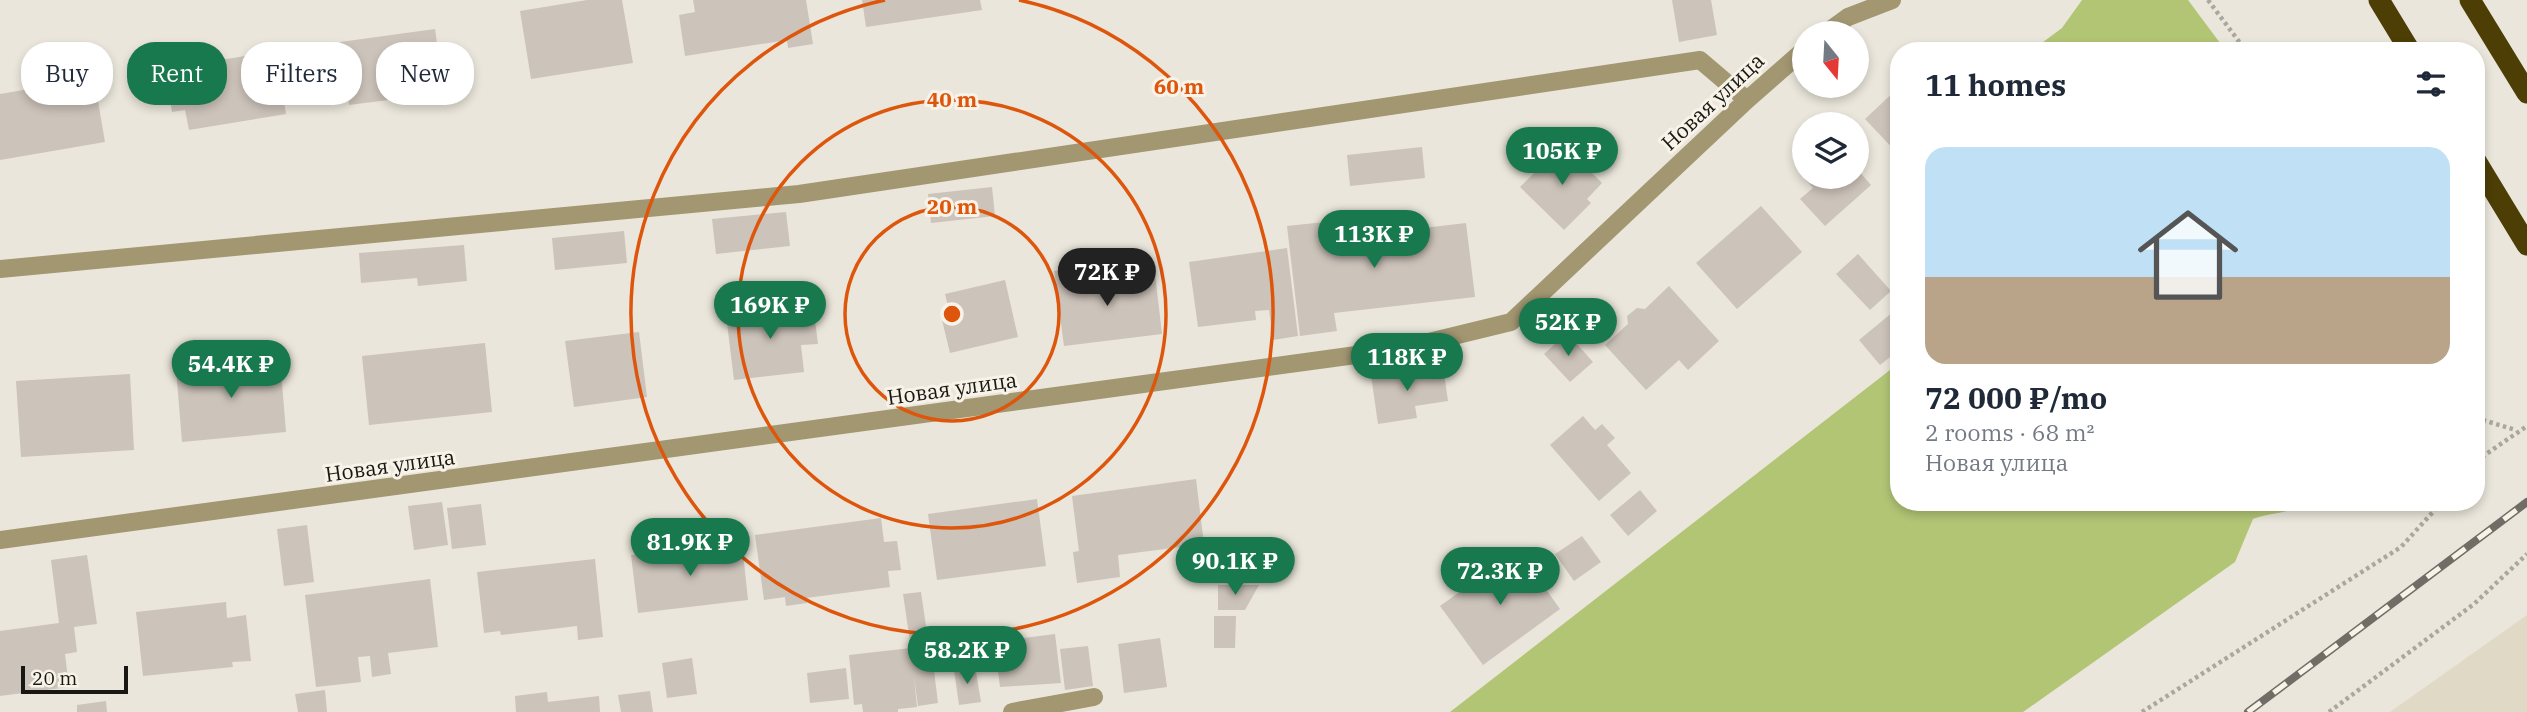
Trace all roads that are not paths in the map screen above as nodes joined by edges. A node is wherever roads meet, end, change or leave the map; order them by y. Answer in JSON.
{"nodes":[{"id":1,"x":1892,"y":0,"type":"edge"},
{"id":2,"x":2379,"y":0,"type":"edge"},
{"id":3,"x":2470,"y":0,"type":"edge"},
{"id":4,"x":1842,"y":21,"type":"edge"},
{"id":5,"x":2405,"y":42,"type":"edge"},
{"id":6,"x":1792,"y":61,"type":"edge"},
{"id":7,"x":2527,"y":93,"type":"edge"},
{"id":8,"x":1747,"y":100,"type":"junction"},
{"id":9,"x":2485,"y":176,"type":"edge"},
{"id":10,"x":2527,"y":245,"type":"edge"},
{"id":11,"x":0,"y":269,"type":"edge"},
{"id":12,"x":0,"y":540,"type":"edge"},
{"id":13,"x":1094,"y":697,"type":"dead end"},
{"id":14,"x":1012,"y":712,"type":"edge"}],
"edges":[{"from":1,"to":4,"type":"street"},
{"from":2,"to":5,"type":"highway"},
{"from":3,"to":7,"type":"highway"},
{"from":6,"to":8,"type":"street","name":"Новая улица"},
{"from":8,"to":11,"type":"street"},
{"from":8,"to":12,"type":"street","name":"Новая улица"},
{"from":9,"to":10,"type":"highway"},
{"from":13,"to":14,"type":"street"}]}
